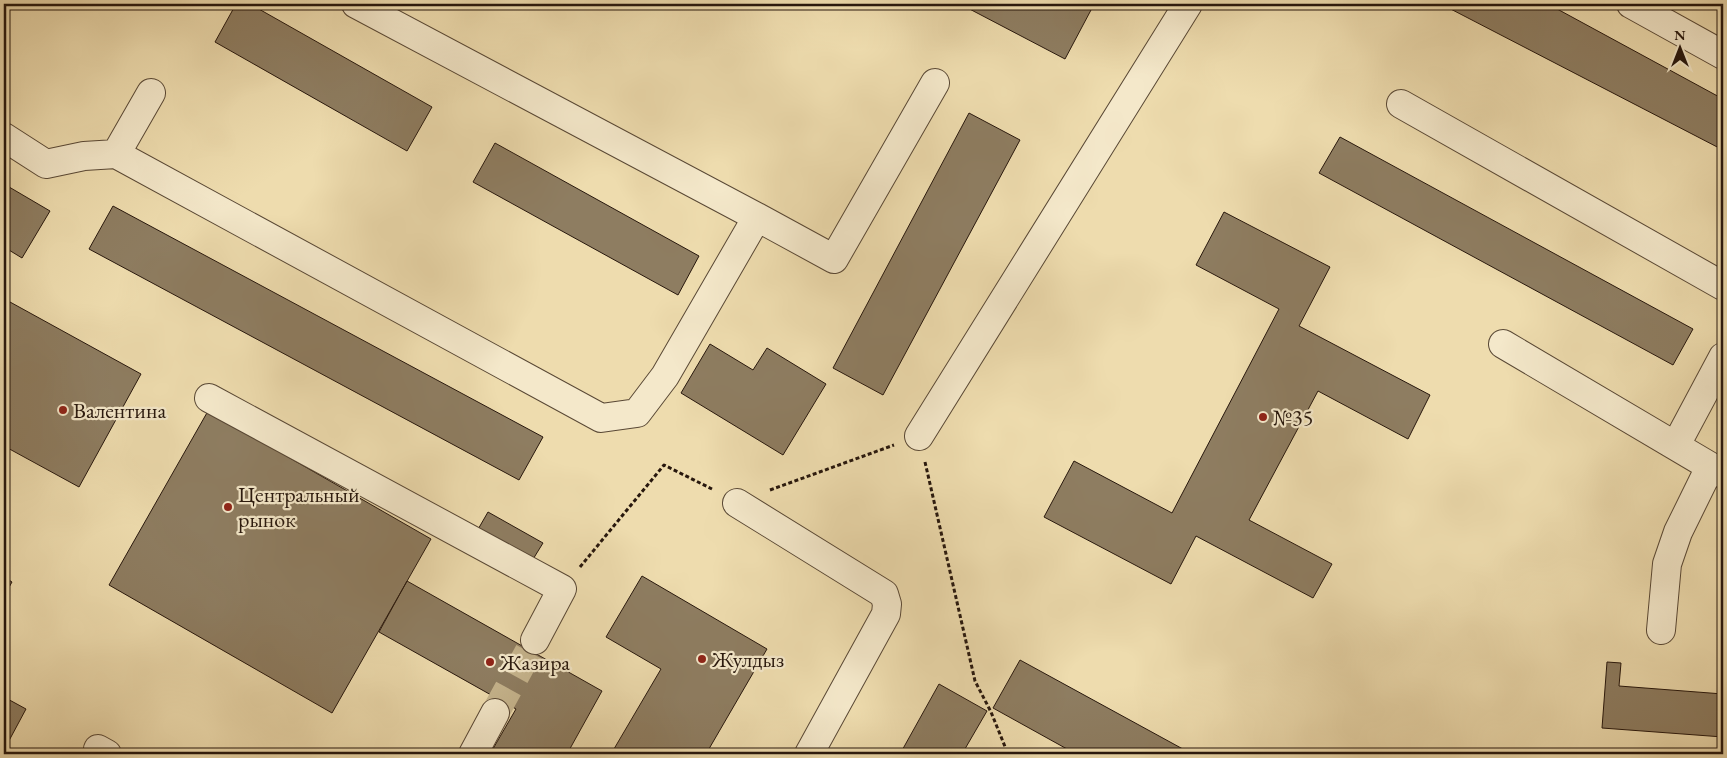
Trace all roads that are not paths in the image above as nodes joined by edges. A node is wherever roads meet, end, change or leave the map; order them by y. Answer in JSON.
{"nodes":[{"id":1,"x":356,"y":4,"type":"edge"},
{"id":2,"x":1188,"y":4,"type":"edge"},
{"id":3,"x":1631,"y":4,"type":"edge"},
{"id":4,"x":1723,"y":55,"type":"edge"},
{"id":5,"x":935,"y":83,"type":"dead end"},
{"id":6,"x":151,"y":93,"type":"dead end"},
{"id":7,"x":1401,"y":104,"type":"dead end"},
{"id":8,"x":4,"y":137,"type":"edge"},
{"id":9,"x":116,"y":154,"type":"junction"},
{"id":10,"x":757,"y":217,"type":"junction"},
{"id":11,"x":1723,"y":286,"type":"edge"},
{"id":12,"x":1503,"y":344,"type":"dead end"},
{"id":13,"x":1723,"y":356,"type":"edge"},
{"id":14,"x":209,"y":398,"type":"dead end"},
{"id":15,"x":919,"y":436,"type":"road end"},
{"id":16,"x":1676,"y":445,"type":"junction"},
{"id":17,"x":1717,"y":471,"type":"edge"},
{"id":18,"x":737,"y":503,"type":"dead end"},
{"id":19,"x":1661,"y":630,"type":"dead end"},
{"id":20,"x":535,"y":640,"type":"tunnel mouth"},
{"id":21,"x":495,"y":713,"type":"tunnel mouth"},
{"id":22,"x":473,"y":754,"type":"edge"},
{"id":23,"x":809,"y":754,"type":"edge"}],
"edges":[{"from":1,"to":10,"type":"street"},
{"from":2,"to":15,"type":"street"},
{"from":3,"to":4,"type":"street"},
{"from":5,"to":10,"type":"street"},
{"from":6,"to":9,"type":"street"},
{"from":7,"to":11,"type":"street"},
{"from":8,"to":9,"type":"street"},
{"from":9,"to":10,"type":"street"},
{"from":12,"to":16,"type":"street"},
{"from":13,"to":16,"type":"street"},
{"from":14,"to":20,"type":"street"},
{"from":16,"to":17,"type":"street"},
{"from":17,"to":19,"type":"street"},
{"from":18,"to":23,"type":"street"},
{"from":21,"to":22,"type":"street"}]}
